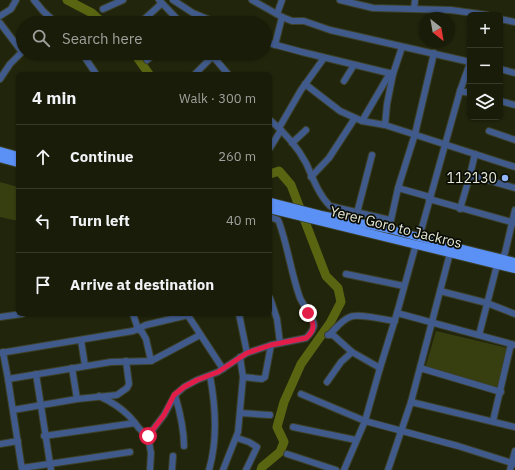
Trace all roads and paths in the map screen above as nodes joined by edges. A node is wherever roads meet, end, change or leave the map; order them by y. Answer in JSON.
{"nodes":[{"id":1,"x":16,"y":0,"type":"edge"},
{"id":2,"x":34,"y":0,"type":"edge"},
{"id":3,"x":122,"y":0,"type":"edge"},
{"id":4,"x":173,"y":0,"type":"edge"},
{"id":5,"x":252,"y":0,"type":"edge"},
{"id":6,"x":282,"y":0,"type":"edge"},
{"id":7,"x":340,"y":0,"type":"edge"},
{"id":8,"x":380,"y":0,"type":"edge"},
{"id":9,"x":415,"y":0,"type":"edge"},
{"id":10,"x":160,"y":2,"type":"edge"},
{"id":11,"x":381,"y":8,"type":"junction"},
{"id":12,"x":414,"y":8,"type":"junction"},
{"id":13,"x":103,"y":9,"type":"dead end"},
{"id":14,"x":467,"y":12,"type":"edge"},
{"id":15,"x":0,"y":16,"type":"edge"},
{"id":16,"x":48,"y":16,"type":"edge"},
{"id":17,"x":147,"y":16,"type":"edge"},
{"id":18,"x":174,"y":16,"type":"edge"},
{"id":19,"x":200,"y":16,"type":"edge"},
{"id":20,"x":279,"y":16,"type":"junction"},
{"id":21,"x":503,"y":19,"type":"edge"},
{"id":22,"x":515,"y":22,"type":"edge"},
{"id":23,"x":0,"y":23,"type":"edge"},
{"id":24,"x":272,"y":43,"type":"edge"},
{"id":25,"x":16,"y":44,"type":"edge"},
{"id":26,"x":275,"y":44,"type":"junction"},
{"id":27,"x":402,"y":47,"type":"junction"},
{"id":28,"x":434,"y":53,"type":"junction"},
{"id":29,"x":16,"y":58,"type":"edge"},
{"id":30,"x":324,"y":58,"type":"junction"},
{"id":31,"x":87,"y":60,"type":"edge"},
{"id":32,"x":207,"y":60,"type":"edge"},
{"id":33,"x":216,"y":60,"type":"edge"},
{"id":34,"x":467,"y":61,"type":"edge"},
{"id":35,"x":354,"y":65,"type":"junction"},
{"id":36,"x":503,"y":70,"type":"edge"},
{"id":37,"x":226,"y":71,"type":"edge"},
{"id":38,"x":467,"y":71,"type":"edge"},
{"id":39,"x":95,"y":72,"type":"edge"},
{"id":40,"x":197,"y":72,"type":"edge"},
{"id":41,"x":515,"y":73,"type":"edge"},
{"id":42,"x":392,"y":74,"type":"junction"},
{"id":43,"x":0,"y":79,"type":"edge"},
{"id":44,"x":344,"y":81,"type":"dead end"},
{"id":45,"x":305,"y":84,"type":"junction"},
{"id":46,"x":460,"y":91,"type":"junction"},
{"id":47,"x":467,"y":92,"type":"edge"},
{"id":48,"x":503,"y":102,"type":"edge"},
{"id":49,"x":515,"y":105,"type":"edge"},
{"id":50,"x":359,"y":119,"type":"junction"},
{"id":51,"x":272,"y":122,"type":"edge"},
{"id":52,"x":385,"y":125,"type":"junction"},
{"id":53,"x":280,"y":129,"type":"junction"},
{"id":54,"x":306,"y":130,"type":"dead end"},
{"id":55,"x":489,"y":131,"type":"dead end"},
{"id":56,"x":415,"y":134,"type":"junction"},
{"id":57,"x":515,"y":140,"type":"edge"},
{"id":58,"x":292,"y":143,"type":"junction"},
{"id":59,"x":272,"y":144,"type":"edge"},
{"id":60,"x":445,"y":144,"type":"junction"},
{"id":61,"x":0,"y":151,"type":"edge"},
{"id":62,"x":475,"y":154,"type":"junction"},
{"id":63,"x":16,"y":155,"type":"edge"},
{"id":64,"x":372,"y":155,"type":"dead end"},
{"id":65,"x":0,"y":158,"type":"edge"},
{"id":66,"x":16,"y":162,"type":"edge"},
{"id":67,"x":515,"y":167,"type":"edge"},
{"id":68,"x":470,"y":175,"type":"junction"},
{"id":69,"x":311,"y":176,"type":"junction"},
{"id":70,"x":398,"y":188,"type":"junction"},
{"id":71,"x":515,"y":188,"type":"edge"},
{"id":72,"x":430,"y":198,"type":"junction"},
{"id":73,"x":272,"y":203,"type":"edge"},
{"id":74,"x":272,"y":209,"type":"edge"},
{"id":75,"x":460,"y":209,"type":"junction"},
{"id":76,"x":515,"y":210,"type":"edge"},
{"id":77,"x":357,"y":213,"type":"junction"},
{"id":78,"x":272,"y":219,"type":"edge"},
{"id":79,"x":390,"y":220,"type":"junction"},
{"id":80,"x":514,"y":222,"type":"edge"},
{"id":81,"x":389,"y":229,"type":"junction"},
{"id":82,"x":417,"y":241,"type":"junction"},
{"id":83,"x":450,"y":253,"type":"junction"},
{"id":84,"x":500,"y":262,"type":"junction"},
{"id":85,"x":515,"y":262,"type":"edge"},
{"id":86,"x":515,"y":270,"type":"edge"},
{"id":87,"x":346,"y":274,"type":"dead end"},
{"id":88,"x":404,"y":286,"type":"junction"},
{"id":89,"x":440,"y":291,"type":"junction"},
{"id":90,"x":487,"y":303,"type":"junction"},
{"id":91,"x":272,"y":304,"type":"edge"},
{"id":92,"x":397,"y":313,"type":"junction"},
{"id":93,"x":515,"y":314,"type":"edge"},
{"id":94,"x":16,"y":315,"type":"edge"},
{"id":95,"x":134,"y":316,"type":"edge"},
{"id":96,"x":180,"y":316,"type":"edge"},
{"id":97,"x":188,"y":316,"type":"edge"},
{"id":98,"x":239,"y":316,"type":"edge"},
{"id":99,"x":0,"y":317,"type":"edge"},
{"id":100,"x":395,"y":321,"type":"junction"},
{"id":101,"x":433,"y":322,"type":"junction"},
{"id":102,"x":138,"y":329,"type":"junction"},
{"id":103,"x":200,"y":335,"type":"junction"},
{"id":104,"x":479,"y":335,"type":"junction"},
{"id":105,"x":81,"y":340,"type":"junction"},
{"id":106,"x":280,"y":343,"type":"junction"},
{"id":107,"x":271,"y":345,"type":"junction"},
{"id":108,"x":513,"y":345,"type":"edge"},
{"id":109,"x":1,"y":352,"type":"edge"},
{"id":110,"x":352,"y":352,"type":"junction"},
{"id":111,"x":247,"y":353,"type":"junction"},
{"id":112,"x":240,"y":357,"type":"junction"},
{"id":113,"x":126,"y":361,"type":"junction"},
{"id":114,"x":151,"y":361,"type":"junction"},
{"id":115,"x":86,"y":366,"type":"junction"},
{"id":116,"x":72,"y":368,"type":"junction"},
{"id":117,"x":380,"y":368,"type":"junction"},
{"id":118,"x":420,"y":368,"type":"junction"},
{"id":119,"x":223,"y":369,"type":"junction"},
{"id":120,"x":36,"y":374,"type":"junction"},
{"id":121,"x":210,"y":376,"type":"junction"},
{"id":122,"x":243,"y":377,"type":"junction"},
{"id":123,"x":8,"y":379,"type":"junction"},
{"id":124,"x":327,"y":382,"type":"dead end"},
{"id":125,"x":501,"y":392,"type":"junction"},
{"id":126,"x":301,"y":394,"type":"dead end"},
{"id":127,"x":174,"y":395,"type":"junction"},
{"id":128,"x":98,"y":396,"type":"junction"},
{"id":129,"x":77,"y":399,"type":"junction"},
{"id":130,"x":411,"y":402,"type":"junction"},
{"id":131,"x":40,"y":406,"type":"junction"},
{"id":132,"x":13,"y":410,"type":"junction"},
{"id":133,"x":240,"y":413,"type":"junction"},
{"id":134,"x":270,"y":415,"type":"dead end"},
{"id":135,"x":364,"y":421,"type":"junction"},
{"id":136,"x":493,"y":421,"type":"junction"},
{"id":137,"x":135,"y":423,"type":"junction"},
{"id":138,"x":293,"y":427,"type":"dead end"},
{"id":139,"x":515,"y":427,"type":"edge"},
{"id":140,"x":402,"y":431,"type":"junction"},
{"id":141,"x":44,"y":436,"type":"junction"},
{"id":142,"x":148,"y":436,"type":"junction"},
{"id":143,"x":237,"y":438,"type":"junction"},
{"id":144,"x":356,"y":440,"type":"junction"},
{"id":145,"x":18,"y":441,"type":"junction"},
{"id":146,"x":0,"y":444,"type":"edge"},
{"id":147,"x":184,"y":446,"type":"dead end"},
{"id":148,"x":130,"y":452,"type":"dead end"},
{"id":149,"x":515,"y":452,"type":"edge"},
{"id":150,"x":287,"y":454,"type":"dead end"},
{"id":151,"x":174,"y":456,"type":"dead end"},
{"id":152,"x":513,"y":464,"type":"edge"},
{"id":153,"x":50,"y":467,"type":"edge"},
{"id":154,"x":314,"y":467,"type":"edge"},
{"id":155,"x":22,"y":469,"type":"edge"},
{"id":156,"x":150,"y":470,"type":"edge"},
{"id":157,"x":172,"y":470,"type":"edge"},
{"id":158,"x":209,"y":470,"type":"edge"},
{"id":159,"x":223,"y":470,"type":"edge"},
{"id":160,"x":246,"y":470,"type":"edge"},
{"id":161,"x":336,"y":470,"type":"edge"},
{"id":162,"x":344,"y":470,"type":"edge"},
{"id":163,"x":388,"y":470,"type":"edge"},
{"id":164,"x":510,"y":470,"type":"edge"}],
"edges":[{"from":1,"to":15,"type":"street"},
{"from":2,"to":16,"type":"street"},
{"from":3,"to":13,"type":"street"},
{"from":4,"to":19,"type":"street"},
{"from":5,"to":20,"type":"street"},
{"from":6,"to":20,"type":"street"},
{"from":7,"to":11,"type":"street"},
{"from":8,"to":11,"type":"street"},
{"from":9,"to":12,"type":"street"},
{"from":10,"to":17,"type":"street"},
{"from":10,"to":18,"type":"street"},
{"from":11,"to":12,"type":"street"},
{"from":12,"to":14,"type":"street"},
{"from":20,"to":26,"type":"street"},
{"from":20,"to":27,"type":"street"},
{"from":21,"to":22,"type":"street"},
{"from":23,"to":25,"type":"street"},
{"from":24,"to":26,"type":"street"},
{"from":26,"to":30,"type":"street"},
{"from":27,"to":28,"type":"street"},
{"from":27,"to":42,"type":"street"},
{"from":28,"to":34,"type":"street"},
{"from":28,"to":56,"type":"street"},
{"from":29,"to":43,"type":"street"},
{"from":30,"to":35,"type":"street"},
{"from":30,"to":45,"type":"street"},
{"from":31,"to":39,"type":"street"},
{"from":32,"to":40,"type":"street"},
{"from":33,"to":37,"type":"street"},
{"from":35,"to":42,"type":"street"},
{"from":35,"to":44,"type":"street"},
{"from":36,"to":41,"type":"street"},
{"from":38,"to":46,"type":"street"},
{"from":42,"to":50,"type":"street"},
{"from":42,"to":52,"type":"street"},
{"from":45,"to":50,"type":"street"},
{"from":45,"to":53,"type":"street"},
{"from":46,"to":47,"type":"street"},
{"from":46,"to":60,"type":"street"},
{"from":48,"to":49,"type":"street"},
{"from":50,"to":52,"type":"street"},
{"from":50,"to":69,"type":"street"},
{"from":51,"to":53,"type":"street"},
{"from":52,"to":56,"type":"street"},
{"from":53,"to":58,"type":"street"},
{"from":53,"to":59,"type":"street"},
{"from":54,"to":58,"type":"street"},
{"from":55,"to":57,"type":"street"},
{"from":56,"to":60,"type":"street"},
{"from":56,"to":70,"type":"street"},
{"from":58,"to":69,"type":"street"},
{"from":60,"to":62,"type":"street"},
{"from":60,"to":72,"type":"street"},
{"from":61,"to":63,"type":"main road"},
{"from":62,"to":67,"type":"street"},
{"from":62,"to":68,"type":"street"},
{"from":64,"to":77,"type":"street"},
{"from":65,"to":66,"type":"main road"},
{"from":68,"to":71,"type":"street"},
{"from":68,"to":75,"type":"street"},
{"from":69,"to":77,"type":"street"},
{"from":70,"to":72,"type":"street"},
{"from":70,"to":79,"type":"street"},
{"from":72,"to":75,"type":"street"},
{"from":72,"to":82,"type":"street"},
{"from":73,"to":81,"type":"main road"},
{"from":74,"to":82,"type":"main road","name":"Yerer Goro to Jackros"},
{"from":75,"to":80,"type":"street"},
{"from":76,"to":80,"type":"street"},
{"from":77,"to":79,"type":"street"},
{"from":78,"to":106,"type":"street"},
{"from":79,"to":81,"type":"street"},
{"from":80,"to":84,"type":"street"},
{"from":81,"to":82,"type":"main road"},
{"from":82,"to":83,"type":"main road","name":"Yerer Goro to Jackros"},
{"from":82,"to":84,"type":"main road"},
{"from":82,"to":88,"type":"street"},
{"from":83,"to":84,"type":"main road","name":"Yerer Goro to Jackros"},
{"from":83,"to":89,"type":"street"},
{"from":84,"to":85,"type":"main road"},
{"from":84,"to":86,"type":"main road","name":"Yerer Goro to Jackros"},
{"from":84,"to":90,"type":"street"},
{"from":87,"to":88,"type":"street"},
{"from":88,"to":92,"type":"street"},
{"from":89,"to":90,"type":"street"},
{"from":89,"to":101,"type":"street"},
{"from":90,"to":93,"type":"street"},
{"from":90,"to":104,"type":"street"},
{"from":91,"to":106,"type":"street"},
{"from":92,"to":100,"type":"street"},
{"from":92,"to":101,"type":"street"},
{"from":94,"to":99,"type":"street"},
{"from":95,"to":102,"type":"street"},
{"from":96,"to":102,"type":"street"},
{"from":97,"to":103,"type":"street"},
{"from":98,"to":111,"type":"street"},
{"from":100,"to":110,"type":"street"},
{"from":100,"to":117,"type":"street"},
{"from":101,"to":104,"type":"street"},
{"from":101,"to":118,"type":"street"},
{"from":102,"to":105,"type":"street"},
{"from":102,"to":114,"type":"street"},
{"from":103,"to":114,"type":"street"},
{"from":103,"to":119,"type":"street"},
{"from":104,"to":108,"type":"street"},
{"from":105,"to":109,"type":"street"},
{"from":105,"to":115,"type":"street"},
{"from":106,"to":107,"type":"street"},
{"from":107,"to":111,"type":"street"},
{"from":107,"to":122,"type":"street"},
{"from":108,"to":125,"type":"street"},
{"from":109,"to":123,"type":"street"},
{"from":110,"to":117,"type":"street"},
{"from":110,"to":124,"type":"street"},
{"from":111,"to":112,"type":"street"},
{"from":112,"to":119,"type":"street"},
{"from":112,"to":122,"type":"street"},
{"from":113,"to":114,"type":"street"},
{"from":113,"to":115,"type":"street"},
{"from":113,"to":128,"type":"street"},
{"from":115,"to":116,"type":"street"},
{"from":116,"to":120,"type":"street"},
{"from":116,"to":129,"type":"street"},
{"from":117,"to":135,"type":"street"},
{"from":118,"to":125,"type":"street"},
{"from":118,"to":130,"type":"street"},
{"from":119,"to":121,"type":"street"},
{"from":120,"to":123,"type":"street"},
{"from":120,"to":131,"type":"street"},
{"from":121,"to":127,"type":"street"},
{"from":121,"to":158,"type":"street"},
{"from":122,"to":133,"type":"street"},
{"from":123,"to":132,"type":"street"},
{"from":125,"to":136,"type":"street"},
{"from":126,"to":135,"type":"street"},
{"from":127,"to":142,"type":"street"},
{"from":127,"to":147,"type":"street"},
{"from":128,"to":129,"type":"street"},
{"from":128,"to":137,"type":"street"},
{"from":129,"to":131,"type":"street"},
{"from":130,"to":136,"type":"street"},
{"from":130,"to":140,"type":"street"},
{"from":131,"to":132,"type":"street"},
{"from":131,"to":141,"type":"street"},
{"from":132,"to":145,"type":"street"},
{"from":133,"to":134,"type":"street"},
{"from":133,"to":143,"type":"street"},
{"from":135,"to":140,"type":"street"},
{"from":135,"to":144,"type":"street"},
{"from":136,"to":139,"type":"street"},
{"from":137,"to":141,"type":"street"},
{"from":137,"to":142,"type":"street"},
{"from":138,"to":144,"type":"street"},
{"from":140,"to":152,"type":"street"},
{"from":140,"to":163,"type":"street"},
{"from":141,"to":153,"type":"street"},
{"from":142,"to":156,"type":"street"},
{"from":143,"to":159,"type":"street"},
{"from":143,"to":160,"type":"street"},
{"from":144,"to":162,"type":"street"},
{"from":145,"to":146,"type":"street"},
{"from":145,"to":155,"type":"street"},
{"from":148,"to":153,"type":"street"},
{"from":149,"to":152,"type":"street"},
{"from":150,"to":154,"type":"street"},
{"from":151,"to":157,"type":"street"},
{"from":152,"to":164,"type":"street"},
{"from":153,"to":155,"type":"street"},
{"from":154,"to":161,"type":"street"}]}
